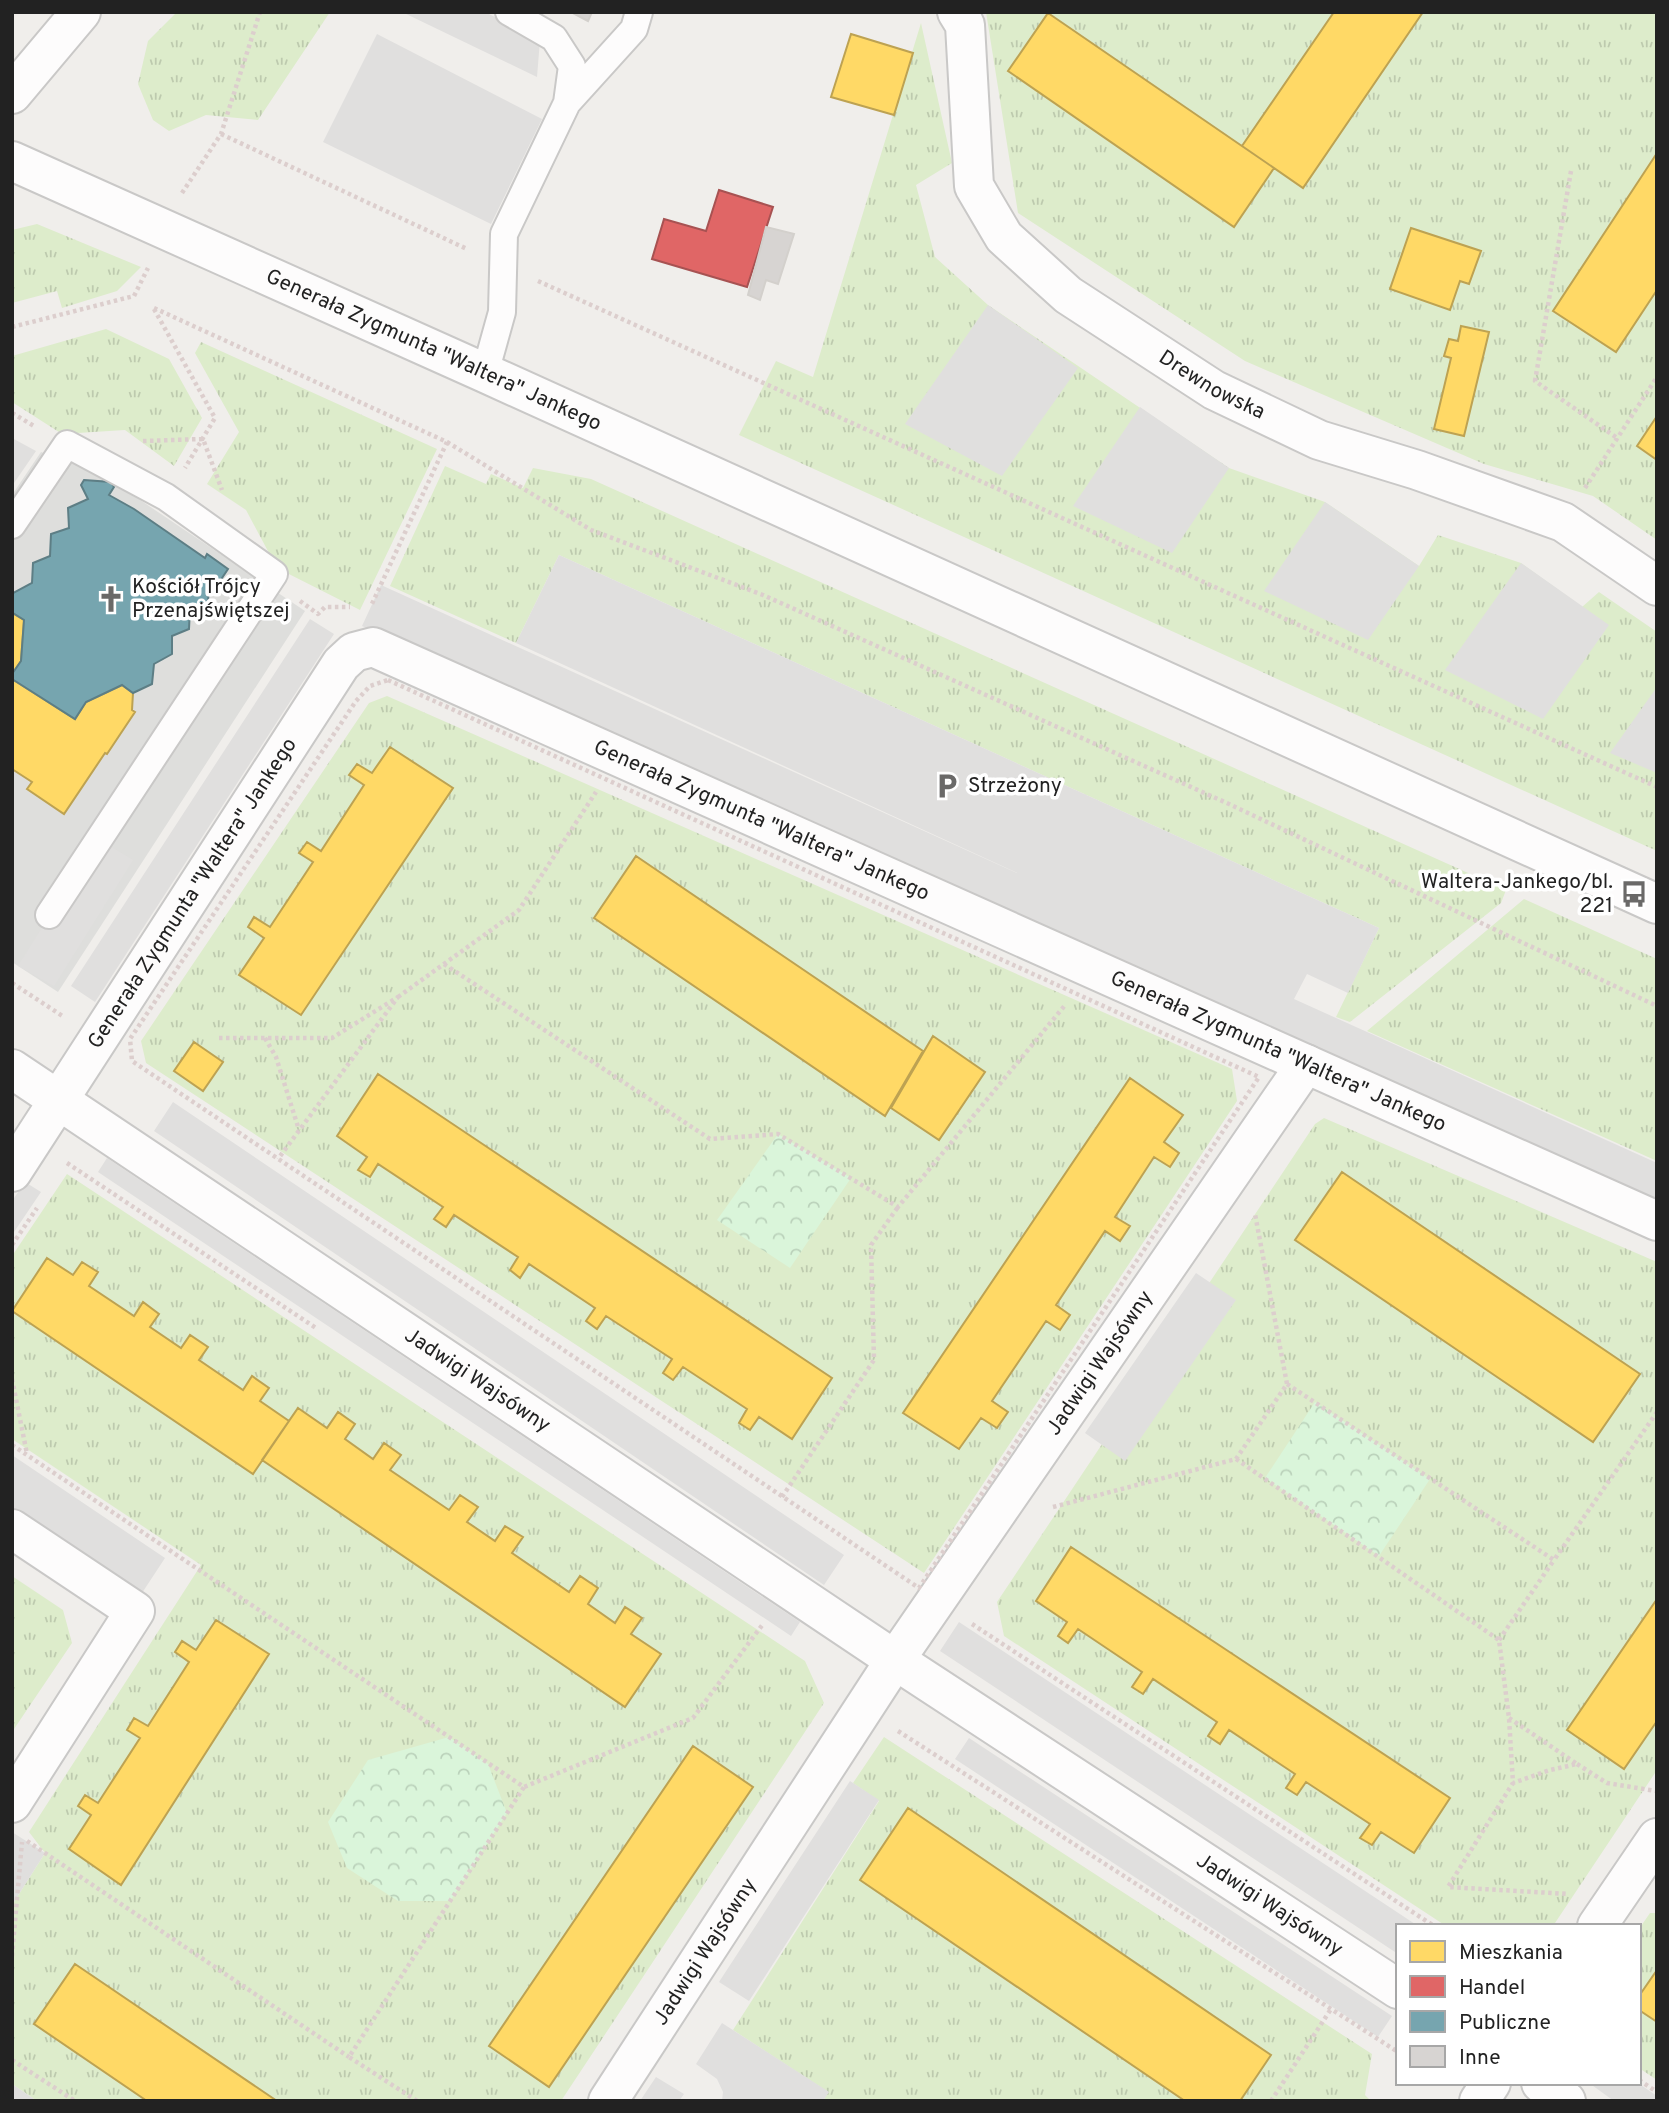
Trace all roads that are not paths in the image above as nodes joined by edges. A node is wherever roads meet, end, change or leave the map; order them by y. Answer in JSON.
{"nodes":[{"id":1,"x":81,"y":12,"type":"edge"},
{"id":2,"x":509,"y":12,"type":"edge"},
{"id":3,"x":639,"y":12,"type":"edge"},
{"id":4,"x":957,"y":12,"type":"edge"},
{"id":5,"x":535,"y":19,"type":"edge"},
{"id":6,"x":12,"y":94,"type":"edge"},
{"id":7,"x":567,"y":103,"type":"junction"},
{"id":8,"x":12,"y":161,"type":"edge"},
{"id":9,"x":485,"y":373,"type":"junction"},
{"id":10,"x":12,"y":525,"type":"edge"},
{"id":11,"x":1657,"y":586,"type":"edge"},
{"id":12,"x":1657,"y":904,"type":"edge"},
{"id":13,"x":50,"y":915,"type":"dead end"},
{"id":14,"x":1306,"y":1064,"type":"junction"},
{"id":15,"x":12,"y":1069,"type":"edge"},
{"id":16,"x":59,"y":1100,"type":"junction"},
{"id":17,"x":12,"y":1172,"type":"edge"},
{"id":18,"x":1657,"y":1220,"type":"edge"},
{"id":19,"x":12,"y":1529,"type":"edge"},
{"id":20,"x":895,"y":1660,"type":"junction"},
{"id":21,"x":12,"y":1803,"type":"edge"},
{"id":22,"x":1657,"y":1838,"type":"edge"},
{"id":23,"x":1598,"y":1924,"type":"edge"},
{"id":24,"x":1396,"y":1988,"type":"edge"},
{"id":25,"x":1490,"y":2085,"type":"edge"},
{"id":26,"x":1544,"y":2085,"type":"edge"},
{"id":27,"x":608,"y":2101,"type":"edge"},
{"id":28,"x":1479,"y":2101,"type":"edge"},
{"id":29,"x":1566,"y":2101,"type":"edge"}],
"edges":[{"from":1,"to":6,"type":"street"},
{"from":2,"to":5,"type":"lane"},
{"from":3,"to":7,"type":"lane"},
{"from":4,"to":11,"type":"street","name":"Drewnowska"},
{"from":5,"to":7,"type":"lane"},
{"from":7,"to":9,"type":"lane"},
{"from":8,"to":9,"type":"street","name":"Generała Zygmunta \"Waltera\" Jankego"},
{"from":9,"to":12,"type":"street","name":"Generała Zygmunta \"Waltera\" Jankego"},
{"from":10,"to":13,"type":"lane"},
{"from":14,"to":16,"type":"street","name":"Generała Zygmunta \"Waltera\" Jankego"},
{"from":14,"to":18,"type":"street","name":"Generała Zygmunta \"Waltera\" Jankego"},
{"from":14,"to":20,"type":"street","name":"Jadwigi Wajsówny"},
{"from":15,"to":16,"type":"street","name":"Jadwigi Wajsówny"},
{"from":16,"to":17,"type":"street"},
{"from":16,"to":20,"type":"street","name":"Jadwigi Wajsówny"},
{"from":19,"to":21,"type":"street"},
{"from":20,"to":24,"type":"street","name":"Jadwigi Wajsówny"},
{"from":20,"to":27,"type":"street","name":"Jadwigi Wajsówny"},
{"from":22,"to":23,"type":"street"},
{"from":25,"to":28,"type":"street"},
{"from":26,"to":29,"type":"street"}]}
